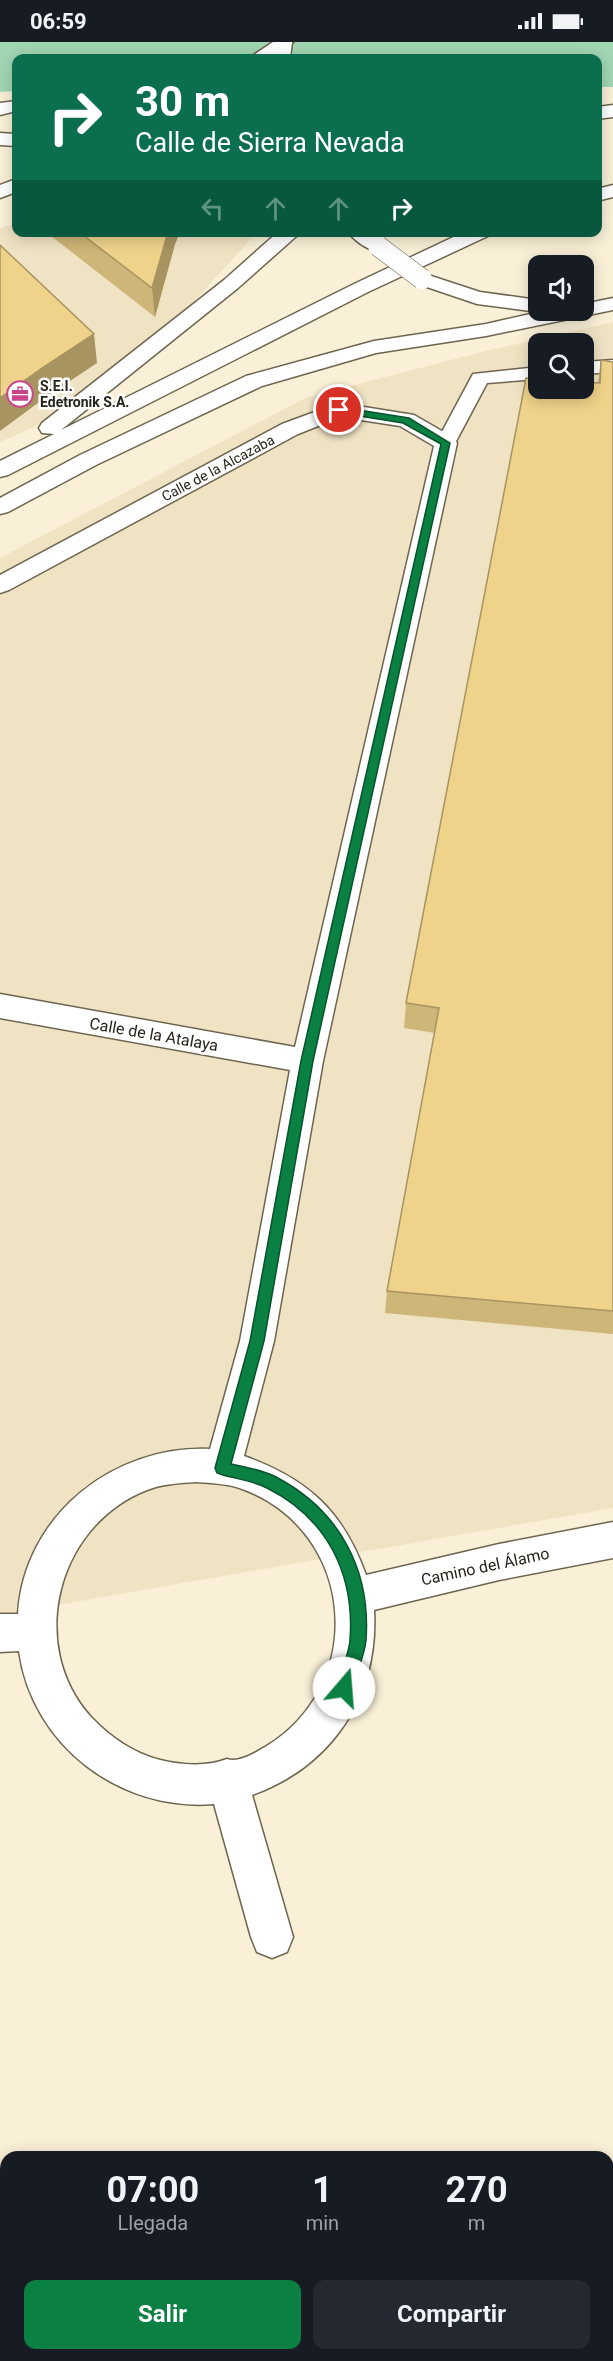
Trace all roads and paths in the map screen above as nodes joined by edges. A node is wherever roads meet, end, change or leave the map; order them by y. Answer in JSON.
{"nodes":[{"id":1,"x":284,"y":48,"type":"edge"},
{"id":2,"x":268,"y":54,"type":"edge"},
{"id":3,"x":262,"y":237,"type":"edge"},
{"id":4,"x":285,"y":237,"type":"edge"},
{"id":5,"x":470,"y":237,"type":"edge"},
{"id":6,"x":378,"y":239,"type":"edge"},
{"id":7,"x":231,"y":284,"type":"junction"},
{"id":8,"x":611,"y":304,"type":"edge"},
{"id":9,"x":528,"y":305,"type":"edge"},
{"id":10,"x":594,"y":305,"type":"edge"},
{"id":11,"x":594,"y":308,"type":"edge"},
{"id":12,"x":529,"y":321,"type":"edge"},
{"id":13,"x":613,"y":366,"type":"edge"},
{"id":14,"x":594,"y":368,"type":"edge"},
{"id":15,"x":528,"y":373,"type":"edge"},
{"id":16,"x":446,"y":443,"type":"junction"},
{"id":17,"x":0,"y":463,"type":"edge"},
{"id":18,"x":0,"y":470,"type":"edge"},
{"id":19,"x":0,"y":507,"type":"edge"},
{"id":20,"x":0,"y":585,"type":"edge"},
{"id":21,"x":0,"y":1006,"type":"edge"},
{"id":22,"x":307,"y":1061,"type":"junction"},
{"id":23,"x":223,"y":1468,"type":"junction"},
{"id":24,"x":613,"y":1540,"type":"edge"},
{"id":25,"x":358,"y":1595,"type":"junction"},
{"id":26,"x":16,"y":1633,"type":"edge"},
{"id":27,"x":227,"y":1779,"type":"junction"},
{"id":28,"x":272,"y":1937,"type":"dead end"}],
"edges":[{"from":1,"to":2,"type":"main road"},
{"from":3,"to":7,"type":"main road"},
{"from":4,"to":7,"type":"main road"},
{"from":5,"to":18,"type":"main road"},
{"from":6,"to":9,"type":"main road","bridge":true},
{"from":7,"to":17,"type":"main road"},
{"from":8,"to":10,"type":"main road"},
{"from":8,"to":11,"type":"main road"},
{"from":12,"to":19,"type":"main road"},
{"from":13,"to":14,"type":"lane"},
{"from":15,"to":16,"type":"lane"},
{"from":16,"to":20,"type":"main road","name":"Calle de la Alcazaba"},
{"from":16,"to":22,"type":"main road"},
{"from":21,"to":22,"type":"main road","name":"Calle de la Atalaya"},
{"from":22,"to":23,"type":"main road"},
{"from":23,"to":25,"type":"main road"},
{"from":23,"to":26,"type":"main road"},
{"from":24,"to":25,"type":"main road","name":"Camino del Álamo"},
{"from":25,"to":27,"type":"main road"},
{"from":26,"to":27,"type":"main road"},
{"from":27,"to":28,"type":"main road"}]}
